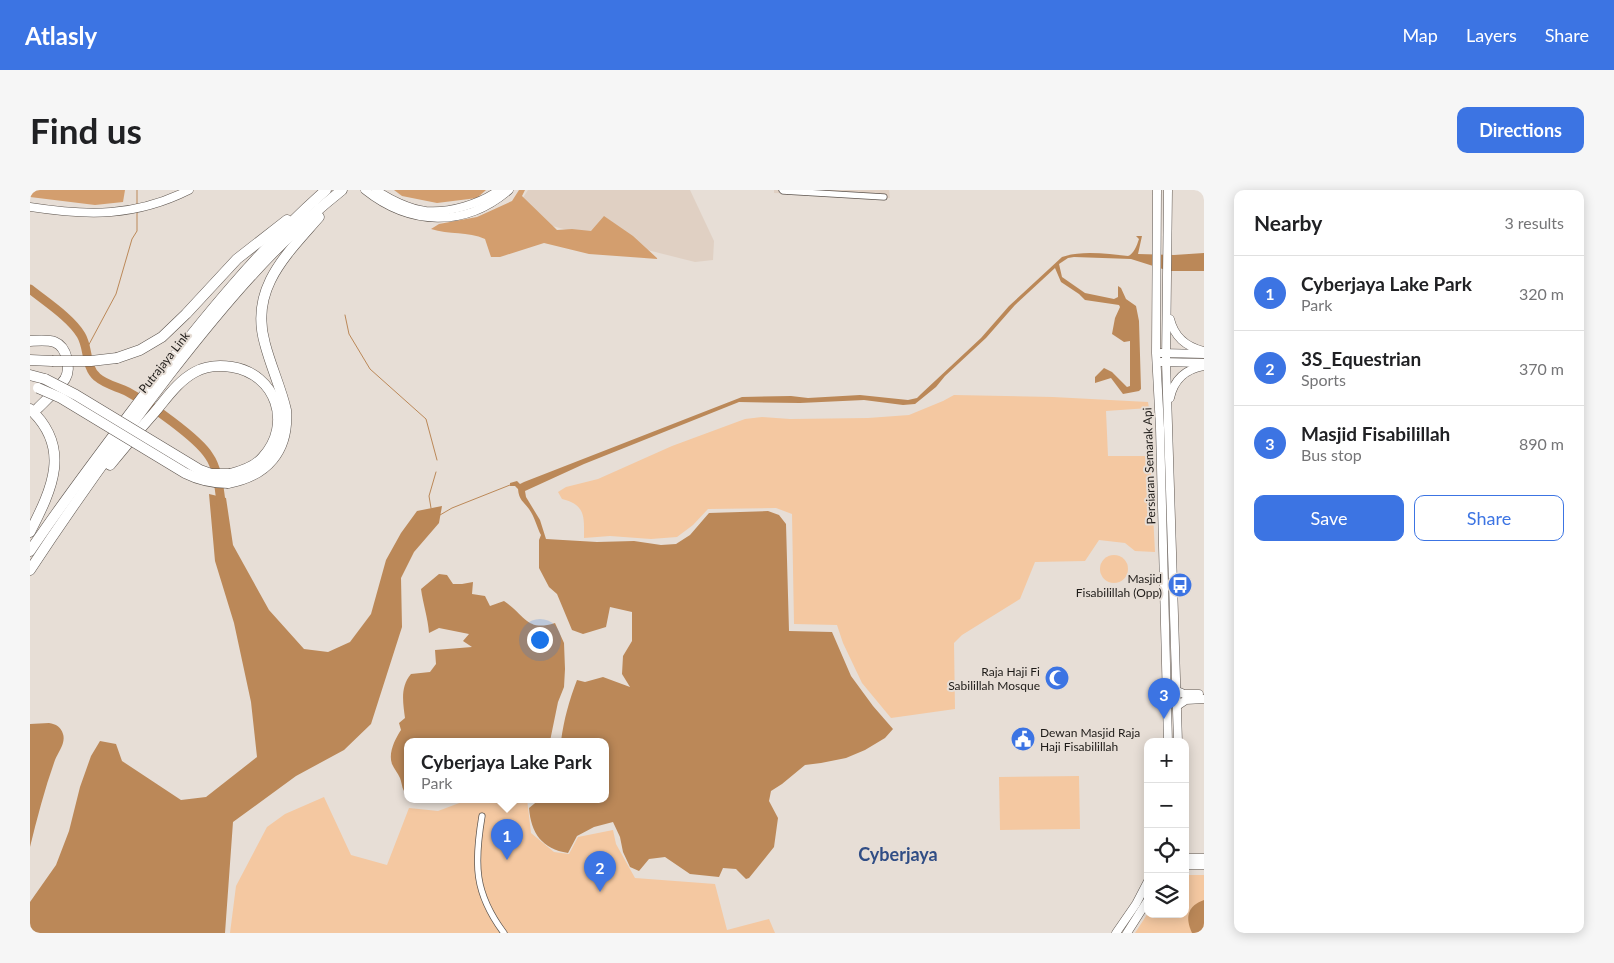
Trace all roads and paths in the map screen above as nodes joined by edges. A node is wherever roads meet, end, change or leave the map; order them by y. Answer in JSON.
{"nodes":[{"id":1,"x":189,"y":190,"type":"edge"},
{"id":2,"x":342,"y":190,"type":"edge"},
{"id":3,"x":365,"y":190,"type":"edge"},
{"id":4,"x":376,"y":190,"type":"edge"},
{"id":5,"x":499,"y":190,"type":"edge"},
{"id":6,"x":509,"y":190,"type":"edge"},
{"id":7,"x":782,"y":190,"type":"edge"},
{"id":8,"x":1158,"y":190,"type":"edge"},
{"id":9,"x":1168,"y":190,"type":"edge"},
{"id":10,"x":328,"y":195,"type":"edge"},
{"id":11,"x":884,"y":196,"type":"dead end"},
{"id":12,"x":30,"y":207,"type":"edge"},
{"id":13,"x":297,"y":216,"type":"junction"},
{"id":14,"x":1168,"y":297,"type":"junction"},
{"id":15,"x":196,"y":335,"type":"junction"},
{"id":16,"x":30,"y":341,"type":"edge"},
{"id":17,"x":1204,"y":352,"type":"edge"},
{"id":18,"x":1156,"y":353,"type":"junction"},
{"id":19,"x":1166,"y":353,"type":"junction"},
{"id":20,"x":30,"y":360,"type":"edge"},
{"id":21,"x":1156,"y":362,"type":"junction"},
{"id":22,"x":1166,"y":362,"type":"junction"},
{"id":23,"x":1204,"y":364,"type":"edge"},
{"id":24,"x":30,"y":375,"type":"edge"},
{"id":25,"x":38,"y":384,"type":"edge"},
{"id":26,"x":34,"y":408,"type":"edge"},
{"id":27,"x":1168,"y":420,"type":"junction"},
{"id":28,"x":229,"y":478,"type":"junction"},
{"id":29,"x":69,"y":510,"type":"junction"},
{"id":30,"x":30,"y":532,"type":"edge"},
{"id":31,"x":30,"y":551,"type":"edge"},
{"id":32,"x":30,"y":570,"type":"edge"},
{"id":33,"x":1177,"y":691,"type":"junction"},
{"id":34,"x":1204,"y":694,"type":"edge"},
{"id":35,"x":1204,"y":699,"type":"edge"},
{"id":36,"x":1177,"y":706,"type":"junction"},
{"id":37,"x":1168,"y":738,"type":"edge"},
{"id":38,"x":1178,"y":738,"type":"edge"},
{"id":39,"x":482,"y":816,"type":"dead end"},
{"id":40,"x":1189,"y":858,"type":"edge"},
{"id":41,"x":1204,"y":858,"type":"edge"},
{"id":42,"x":1189,"y":865,"type":"edge"},
{"id":43,"x":1204,"y":865,"type":"edge"},
{"id":44,"x":1144,"y":889,"type":"edge"},
{"id":45,"x":1144,"y":906,"type":"edge"},
{"id":46,"x":504,"y":933,"type":"edge"},
{"id":47,"x":1116,"y":933,"type":"edge"},
{"id":48,"x":1127,"y":933,"type":"edge"}],
"edges":[{"from":1,"to":12,"type":"main road"},
{"from":2,"to":10,"type":"highway","name":"Putrajaya Link"},
{"from":3,"to":6,"type":"main road"},
{"from":4,"to":5,"type":"main road"},
{"from":7,"to":11,"type":"street"},
{"from":8,"to":18,"type":"main road","name":"Persiaran Semarak Api"},
{"from":9,"to":14,"type":"main road","name":"Persiaran Semarak Api"},
{"from":10,"to":13,"type":"highway","name":"Putrajaya Link"},
{"from":10,"to":15,"type":"highway","name":"Putrajaya Link"},
{"from":10,"to":28,"type":"highway"},
{"from":13,"to":15,"type":"highway","name":"Putrajaya Link"},
{"from":13,"to":20,"type":"highway","bridge":true},
{"from":14,"to":17,"type":"main road"},
{"from":14,"to":19,"type":"main road","name":"Persiaran Semarak Api"},
{"from":15,"to":29,"type":"highway","name":"Putrajaya Link","bridge":true},
{"from":15,"to":31,"type":"highway","name":"Putrajaya Link","bridge":true},
{"from":16,"to":26,"type":"highway"},
{"from":17,"to":19,"type":"main road"},
{"from":18,"to":19,"type":"main road"},
{"from":18,"to":21,"type":"main road","name":"Persiaran Semarak Api"},
{"from":19,"to":22,"type":"main road","name":"Persiaran Semarak Api"},
{"from":21,"to":22,"type":"main road"},
{"from":21,"to":37,"type":"main road","name":"Persiaran Semarak Api"},
{"from":22,"to":23,"type":"main road"},
{"from":22,"to":27,"type":"main road","name":"Persiaran Semarak Api"},
{"from":23,"to":27,"type":"main road"},
{"from":24,"to":25,"type":"highway"},
{"from":25,"to":28,"type":"highway","bridge":true},
{"from":26,"to":30,"type":"highway"},
{"from":27,"to":33,"type":"main road","name":"Persiaran Semarak Api"},
{"from":28,"to":29,"type":"highway","bridge":true},
{"from":29,"to":32,"type":"highway","name":"Putrajaya Link"},
{"from":33,"to":34,"type":"main road"},
{"from":33,"to":36,"type":"main road","name":"Persiaran Semarak Api"},
{"from":35,"to":36,"type":"main road"},
{"from":36,"to":38,"type":"main road","name":"Persiaran Semarak Api"},
{"from":39,"to":46,"type":"street"},
{"from":40,"to":41,"type":"main road"},
{"from":42,"to":43,"type":"main road"},
{"from":44,"to":47,"type":"main road"},
{"from":45,"to":48,"type":"main road"}]}
